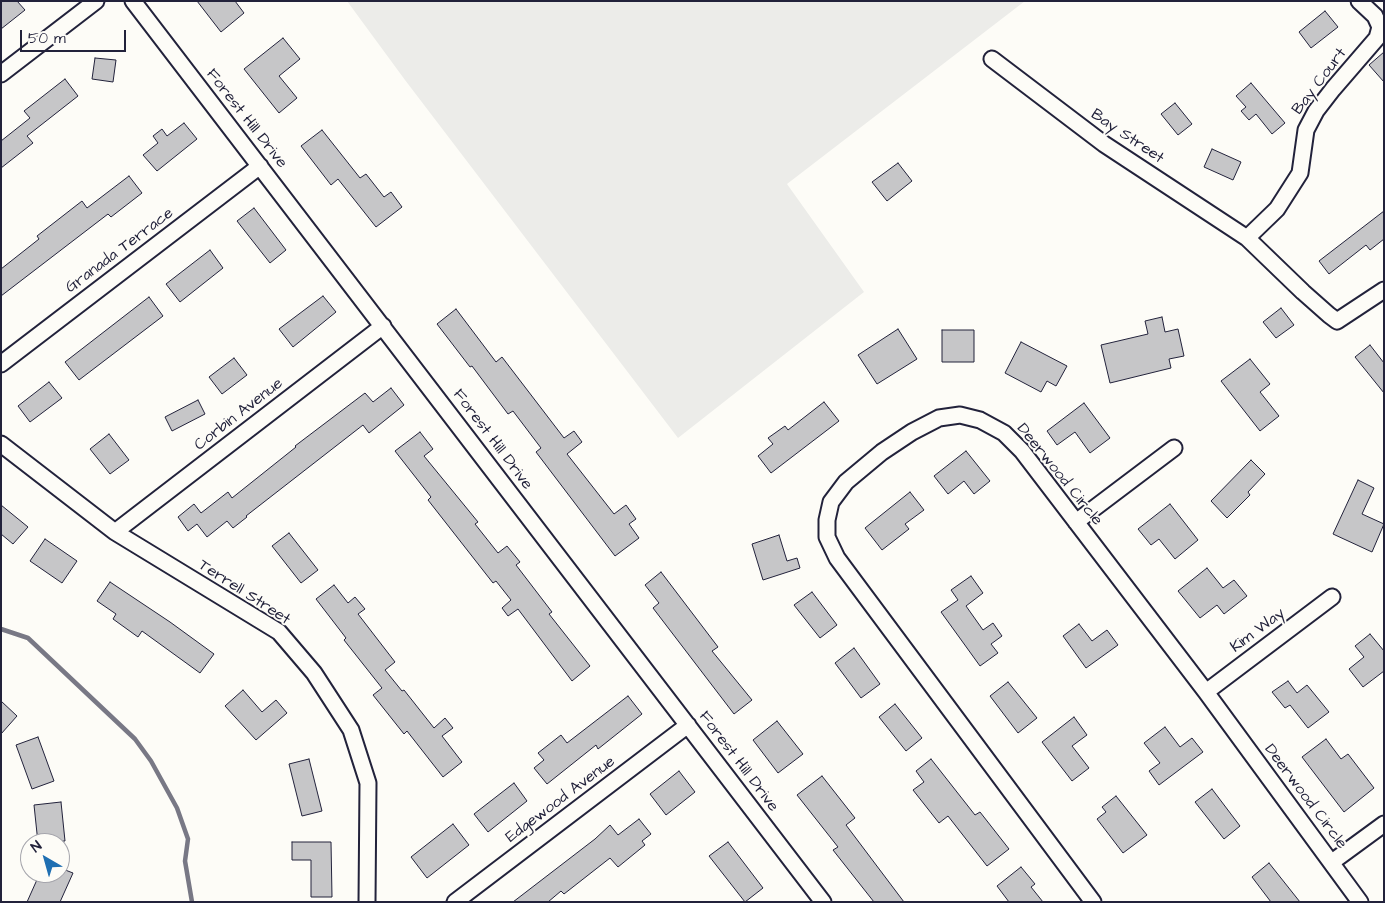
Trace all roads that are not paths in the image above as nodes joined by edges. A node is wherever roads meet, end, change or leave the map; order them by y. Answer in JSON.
{"nodes":[{"id":1,"x":96,"y":1,"type":"edge"},
{"id":2,"x":133,"y":1,"type":"edge"},
{"id":3,"x":1359,"y":1,"type":"edge"},
{"id":4,"x":992,"y":59,"type":"dead end"},
{"id":5,"x":1,"y":74,"type":"edge"},
{"id":6,"x":260,"y":166,"type":"junction"},
{"id":7,"x":1247,"y":238,"type":"junction"},
{"id":8,"x":1382,"y":296,"type":"edge"},
{"id":9,"x":383,"y":326,"type":"junction"},
{"id":10,"x":1,"y":364,"type":"edge"},
{"id":11,"x":1,"y":444,"type":"edge"},
{"id":12,"x":1174,"y":448,"type":"dead end"},
{"id":13,"x":1076,"y":522,"type":"junction"},
{"id":14,"x":116,"y":532,"type":"junction"},
{"id":15,"x":1332,"y":597,"type":"dead end"},
{"id":16,"x":1206,"y":692,"type":"junction"},
{"id":17,"x":688,"y":725,"type":"junction"},
{"id":18,"x":1384,"y":824,"type":"edge"},
{"id":19,"x":1332,"y":862,"type":"junction"},
{"id":20,"x":814,"y":899,"type":"edge"},
{"id":21,"x":367,"y":902,"type":"edge"},
{"id":22,"x":455,"y":902,"type":"edge"},
{"id":23,"x":1092,"y":902,"type":"edge"},
{"id":24,"x":1360,"y":902,"type":"edge"}],
"edges":[{"from":1,"to":5,"type":"street"},
{"from":2,"to":6,"type":"street","name":"Forest Hill Drive"},
{"from":3,"to":7,"type":"street","name":"Bay Court"},
{"from":4,"to":7,"type":"street","name":"Bay Street"},
{"from":6,"to":9,"type":"street","name":"Forest Hill Drive"},
{"from":6,"to":10,"type":"street","name":"Granada Terrace"},
{"from":7,"to":8,"type":"street","name":"Bay Street"},
{"from":9,"to":14,"type":"street","name":"Corbin Avenue"},
{"from":9,"to":17,"type":"street","name":"Forest Hill Drive"},
{"from":11,"to":14,"type":"street","name":"Terrell Street"},
{"from":12,"to":13,"type":"street"},
{"from":13,"to":16,"type":"street","name":"Deerwood Circle"},
{"from":13,"to":23,"type":"street","name":"Deerwood Circle"},
{"from":14,"to":21,"type":"street","name":"Terrell Street"},
{"from":15,"to":16,"type":"street","name":"Kim Way"},
{"from":16,"to":19,"type":"street","name":"Deerwood Circle"},
{"from":17,"to":20,"type":"street","name":"Forest Hill Drive"},
{"from":17,"to":22,"type":"street","name":"Edgewood Avenue"},
{"from":18,"to":19,"type":"street"},
{"from":19,"to":24,"type":"street","name":"Deerwood Circle"}]}
